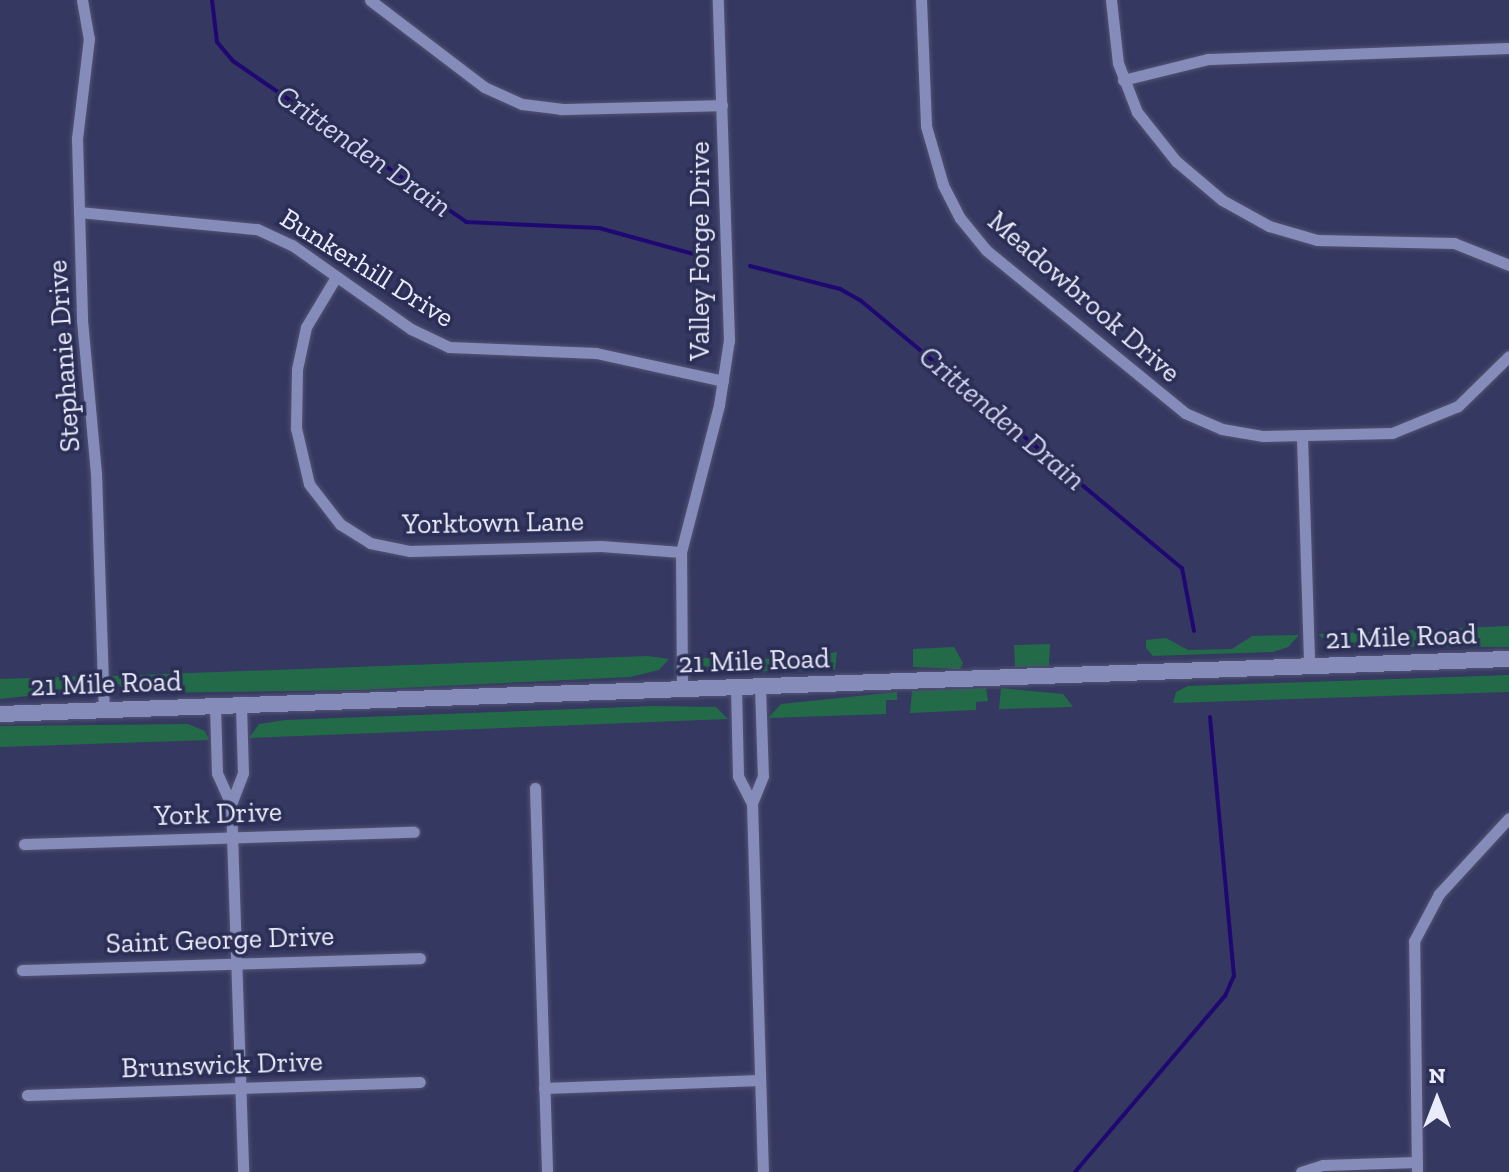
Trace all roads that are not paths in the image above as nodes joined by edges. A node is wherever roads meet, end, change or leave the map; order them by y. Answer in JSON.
{"nodes":[{"id":1,"x":82,"y":0,"type":"edge"},
{"id":2,"x":370,"y":0,"type":"edge"},
{"id":3,"x":718,"y":0,"type":"edge"},
{"id":4,"x":921,"y":0,"type":"edge"},
{"id":5,"x":1111,"y":0,"type":"edge"},
{"id":6,"x":1509,"y":48,"type":"edge"},
{"id":7,"x":1123,"y":80,"type":"junction"},
{"id":8,"x":722,"y":105,"type":"junction"},
{"id":9,"x":79,"y":212,"type":"junction"},
{"id":10,"x":1509,"y":265,"type":"edge"},
{"id":11,"x":336,"y":277,"type":"junction"},
{"id":12,"x":1509,"y":356,"type":"edge"},
{"id":13,"x":723,"y":381,"type":"junction"},
{"id":14,"x":1302,"y":437,"type":"junction"},
{"id":15,"x":681,"y":552,"type":"junction"},
{"id":16,"x":1509,"y":659,"type":"edge"},
{"id":17,"x":1309,"y":666,"type":"junction"},
{"id":18,"x":736,"y":687,"type":"junction"},
{"id":19,"x":760,"y":687,"type":"junction"},
{"id":20,"x":682,"y":689,"type":"junction"},
{"id":21,"x":215,"y":706,"type":"junction"},
{"id":22,"x":241,"y":706,"type":"junction"},
{"id":23,"x":104,"y":710,"type":"junction"},
{"id":24,"x":0,"y":714,"type":"edge"},
{"id":25,"x":535,"y":788,"type":"dead end"},
{"id":26,"x":752,"y":803,"type":"junction"},
{"id":27,"x":231,"y":804,"type":"junction"},
{"id":28,"x":1509,"y":818,"type":"edge"},
{"id":29,"x":414,"y":832,"type":"dead end"},
{"id":30,"x":233,"y":838,"type":"junction"},
{"id":31,"x":24,"y":844,"type":"dead end"},
{"id":32,"x":420,"y":958,"type":"dead end"},
{"id":33,"x":236,"y":965,"type":"junction"},
{"id":34,"x":22,"y":970,"type":"dead end"},
{"id":35,"x":760,"y":1080,"type":"junction"},
{"id":36,"x":420,"y":1082,"type":"dead end"},
{"id":37,"x":544,"y":1088,"type":"junction"},
{"id":38,"x":240,"y":1089,"type":"junction"},
{"id":39,"x":27,"y":1095,"type":"dead end"},
{"id":40,"x":1417,"y":1167,"type":"edge"},
{"id":41,"x":243,"y":1172,"type":"edge"},
{"id":42,"x":547,"y":1172,"type":"edge"},
{"id":43,"x":763,"y":1172,"type":"edge"},
{"id":44,"x":1301,"y":1172,"type":"edge"}],
"edges":[{"from":1,"to":9,"type":"street","name":"Stephanie Drive"},
{"from":2,"to":8,"type":"street"},
{"from":3,"to":8,"type":"street","name":"Valley Forge Drive"},
{"from":4,"to":14,"type":"street","name":"Meadowbrook Drive"},
{"from":5,"to":7,"type":"street"},
{"from":6,"to":7,"type":"street"},
{"from":7,"to":10,"type":"street"},
{"from":8,"to":13,"type":"street","name":"Valley Forge Drive"},
{"from":9,"to":11,"type":"street","name":"Bunkerhill Drive"},
{"from":9,"to":23,"type":"street","name":"Stephanie Drive"},
{"from":11,"to":13,"type":"street","name":"Bunkerhill Drive"},
{"from":11,"to":15,"type":"street","name":"Yorktown Lane"},
{"from":12,"to":14,"type":"street","name":"Meadowbrook Drive"},
{"from":13,"to":15,"type":"street","name":"Valley Forge Drive"},
{"from":14,"to":17,"type":"street"},
{"from":15,"to":20,"type":"street","name":"Valley Forge Drive"},
{"from":16,"to":17,"type":"street","name":"21 Mile Road"},
{"from":17,"to":19,"type":"street","name":"21 Mile Road"},
{"from":18,"to":19,"type":"street","name":"21 Mile Road"},
{"from":18,"to":20,"type":"street","name":"21 Mile Road"},
{"from":18,"to":26,"type":"street"},
{"from":19,"to":26,"type":"street"},
{"from":20,"to":22,"type":"street","name":"21 Mile Road"},
{"from":21,"to":22,"type":"street","name":"21 Mile Road"},
{"from":21,"to":23,"type":"street","name":"21 Mile Road"},
{"from":21,"to":27,"type":"street"},
{"from":22,"to":27,"type":"street"},
{"from":23,"to":24,"type":"street","name":"21 Mile Road"},
{"from":25,"to":37,"type":"street"},
{"from":26,"to":35,"type":"street"},
{"from":27,"to":30,"type":"street"},
{"from":28,"to":40,"type":"street"},
{"from":29,"to":30,"type":"street","name":"York Drive"},
{"from":30,"to":31,"type":"street","name":"York Drive"},
{"from":30,"to":33,"type":"street"},
{"from":32,"to":33,"type":"street","name":"Saint George Drive"},
{"from":33,"to":34,"type":"street","name":"Saint George Drive"},
{"from":33,"to":38,"type":"street"},
{"from":35,"to":37,"type":"street"},
{"from":35,"to":43,"type":"street"},
{"from":36,"to":38,"type":"street","name":"Brunswick Drive"},
{"from":37,"to":42,"type":"street"},
{"from":38,"to":39,"type":"street","name":"Brunswick Drive"},
{"from":38,"to":41,"type":"street"},
{"from":40,"to":44,"type":"street"}]}
